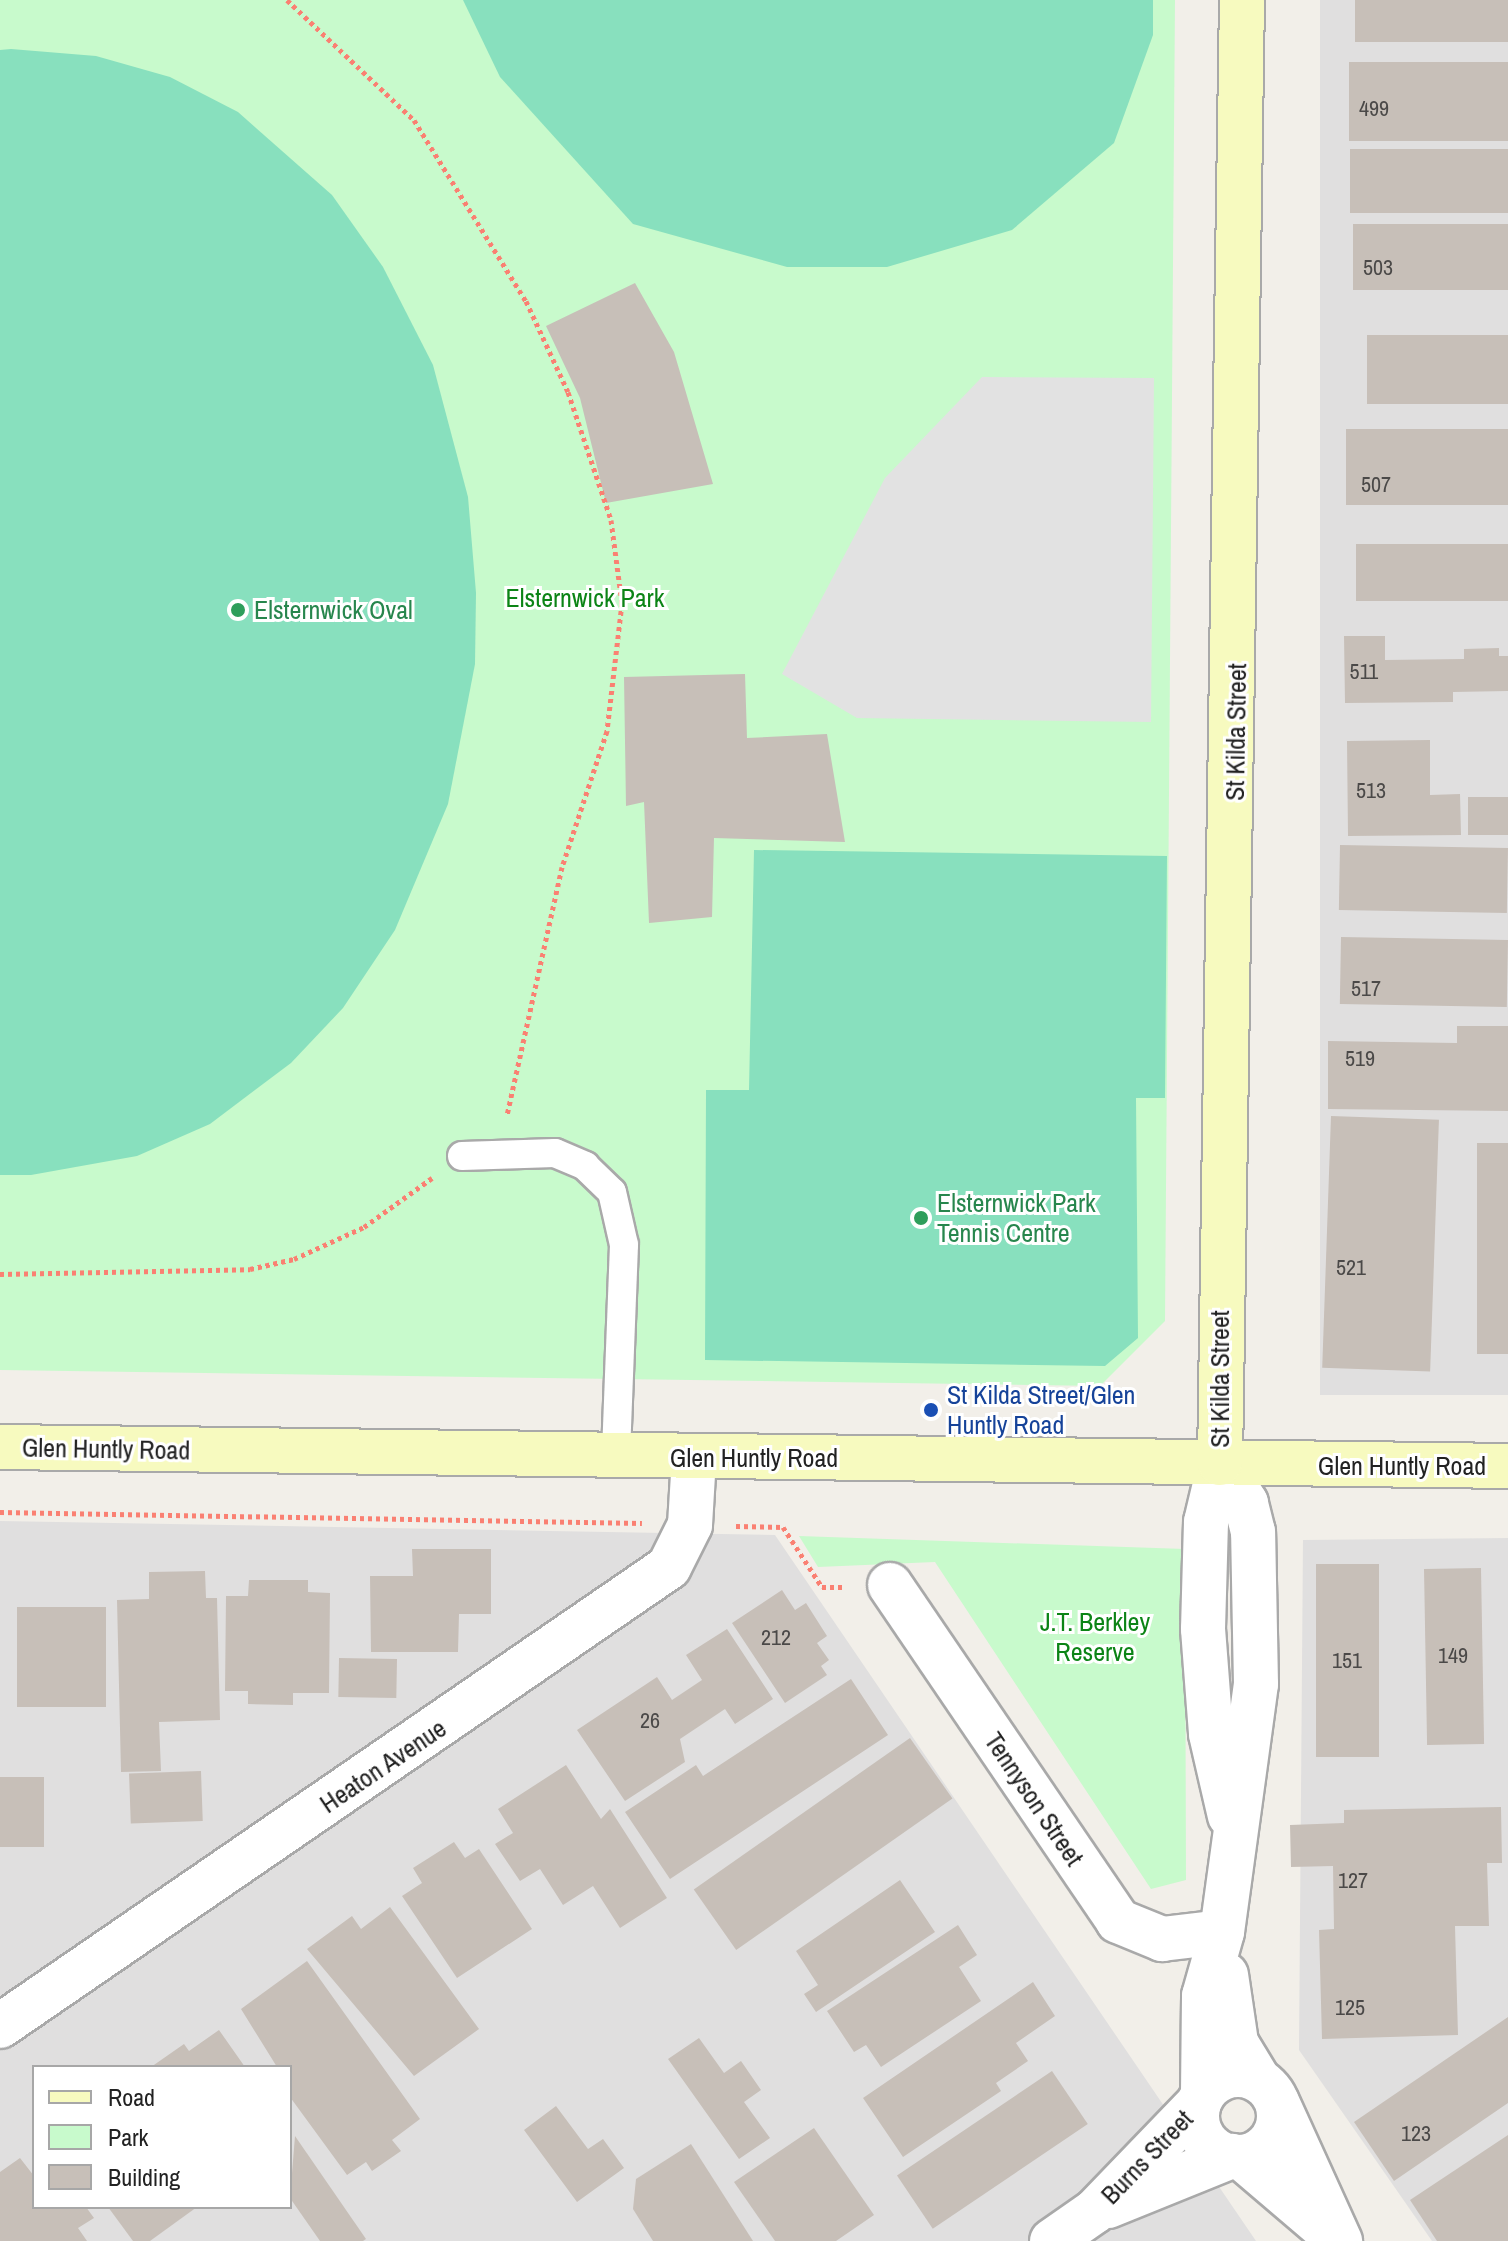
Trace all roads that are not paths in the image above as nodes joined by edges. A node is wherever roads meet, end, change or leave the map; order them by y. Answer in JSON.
{"nodes":[{"id":1,"x":1242,"y":0,"type":"edge"},
{"id":2,"x":462,"y":1156,"type":"road end"},
{"id":3,"x":0,"y":1447,"type":"edge"},
{"id":4,"x":616,"y":1457,"type":"junction"},
{"id":5,"x":694,"y":1458,"type":"junction"},
{"id":6,"x":1220,"y":1463,"type":"junction"},
{"id":7,"x":1508,"y":1466,"type":"edge"},
{"id":8,"x":890,"y":1585,"type":"road end"},
{"id":9,"x":1222,"y":1932,"type":"junction"},
{"id":10,"x":0,"y":2026,"type":"edge"},
{"id":11,"x":1268,"y":2090,"type":"junction"},
{"id":12,"x":1201,"y":2098,"type":"junction"},
{"id":13,"x":1237,"y":2156,"type":"junction"},
{"id":14,"x":1095,"y":2211,"type":"junction"},
{"id":15,"x":1052,"y":2241,"type":"edge"},
{"id":16,"x":1340,"y":2241,"type":"edge"}],
"edges":[{"from":1,"to":6,"type":"main road","name":"St Kilda Street"},
{"from":2,"to":4,"type":"lane"},
{"from":3,"to":4,"type":"main road","name":"Glen Huntly Road"},
{"from":4,"to":5,"type":"main road","name":"Glen Huntly Road"},
{"from":5,"to":6,"type":"main road","name":"Glen Huntly Road"},
{"from":5,"to":10,"type":"street","name":"Heaton Avenue"},
{"from":6,"to":7,"type":"main road","name":"Glen Huntly Road"},
{"from":6,"to":9,"type":"street","name":"St Kilda Street"},
{"from":8,"to":9,"type":"street","name":"Tennyson Street"},
{"from":9,"to":11,"type":"street"},
{"from":9,"to":12,"type":"street"},
{"from":11,"to":12,"type":"street"},
{"from":11,"to":13,"type":"street"},
{"from":11,"to":16,"type":"street"},
{"from":12,"to":13,"type":"street"},
{"from":12,"to":14,"type":"street","name":"Burns Street"},
{"from":13,"to":14,"type":"street","name":"Burns Street"},
{"from":13,"to":16,"type":"street"},
{"from":14,"to":15,"type":"street","name":"Burns Street"}]}
